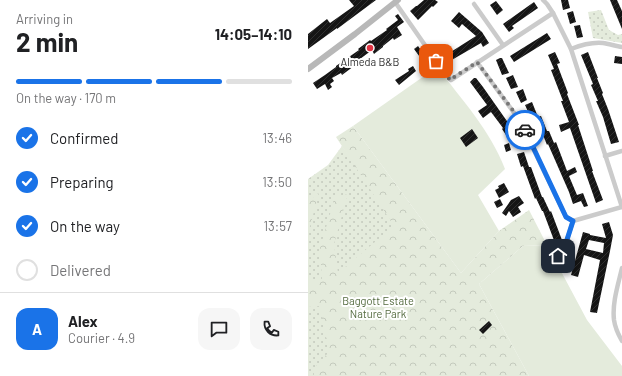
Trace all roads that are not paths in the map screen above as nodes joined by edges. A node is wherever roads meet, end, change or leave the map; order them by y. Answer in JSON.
{"nodes":[{"id":1,"x":396,"y":1,"type":"edge"},
{"id":2,"x":547,"y":1,"type":"edge"},
{"id":3,"x":474,"y":4,"type":"dead end"},
{"id":4,"x":553,"y":13,"type":"junction"},
{"id":5,"x":503,"y":45,"type":"junction"},
{"id":6,"x":622,"y":47,"type":"edge"},
{"id":7,"x":571,"y":49,"type":"junction"},
{"id":8,"x":477,"y":62,"type":"junction"},
{"id":9,"x":308,"y":69,"type":"edge"},
{"id":10,"x":622,"y":150,"type":"edge"},
{"id":11,"x":605,"y":156,"type":"junction"},
{"id":12,"x":622,"y":207,"type":"edge"},
{"id":13,"x":573,"y":221,"type":"junction"},
{"id":14,"x":558,"y":256,"type":"dead end"},
{"id":15,"x":622,"y":268,"type":"edge"},
{"id":16,"x":622,"y":341,"type":"edge"}],
"edges":[{"from":1,"to":8,"type":"street"},
{"from":1,"to":9,"type":"main road"},
{"from":2,"to":4,"type":"street"},
{"from":3,"to":5,"type":"street"},
{"from":4,"to":5,"type":"street"},
{"from":4,"to":7,"type":"street"},
{"from":5,"to":8,"type":"street"},
{"from":6,"to":7,"type":"street"},
{"from":7,"to":11,"type":"street"},
{"from":8,"to":13,"type":"street"},
{"from":10,"to":11,"type":"street"},
{"from":11,"to":12,"type":"street"},
{"from":12,"to":13,"type":"street"},
{"from":13,"to":14,"type":"street"},
{"from":15,"to":16,"type":"street"}]}
